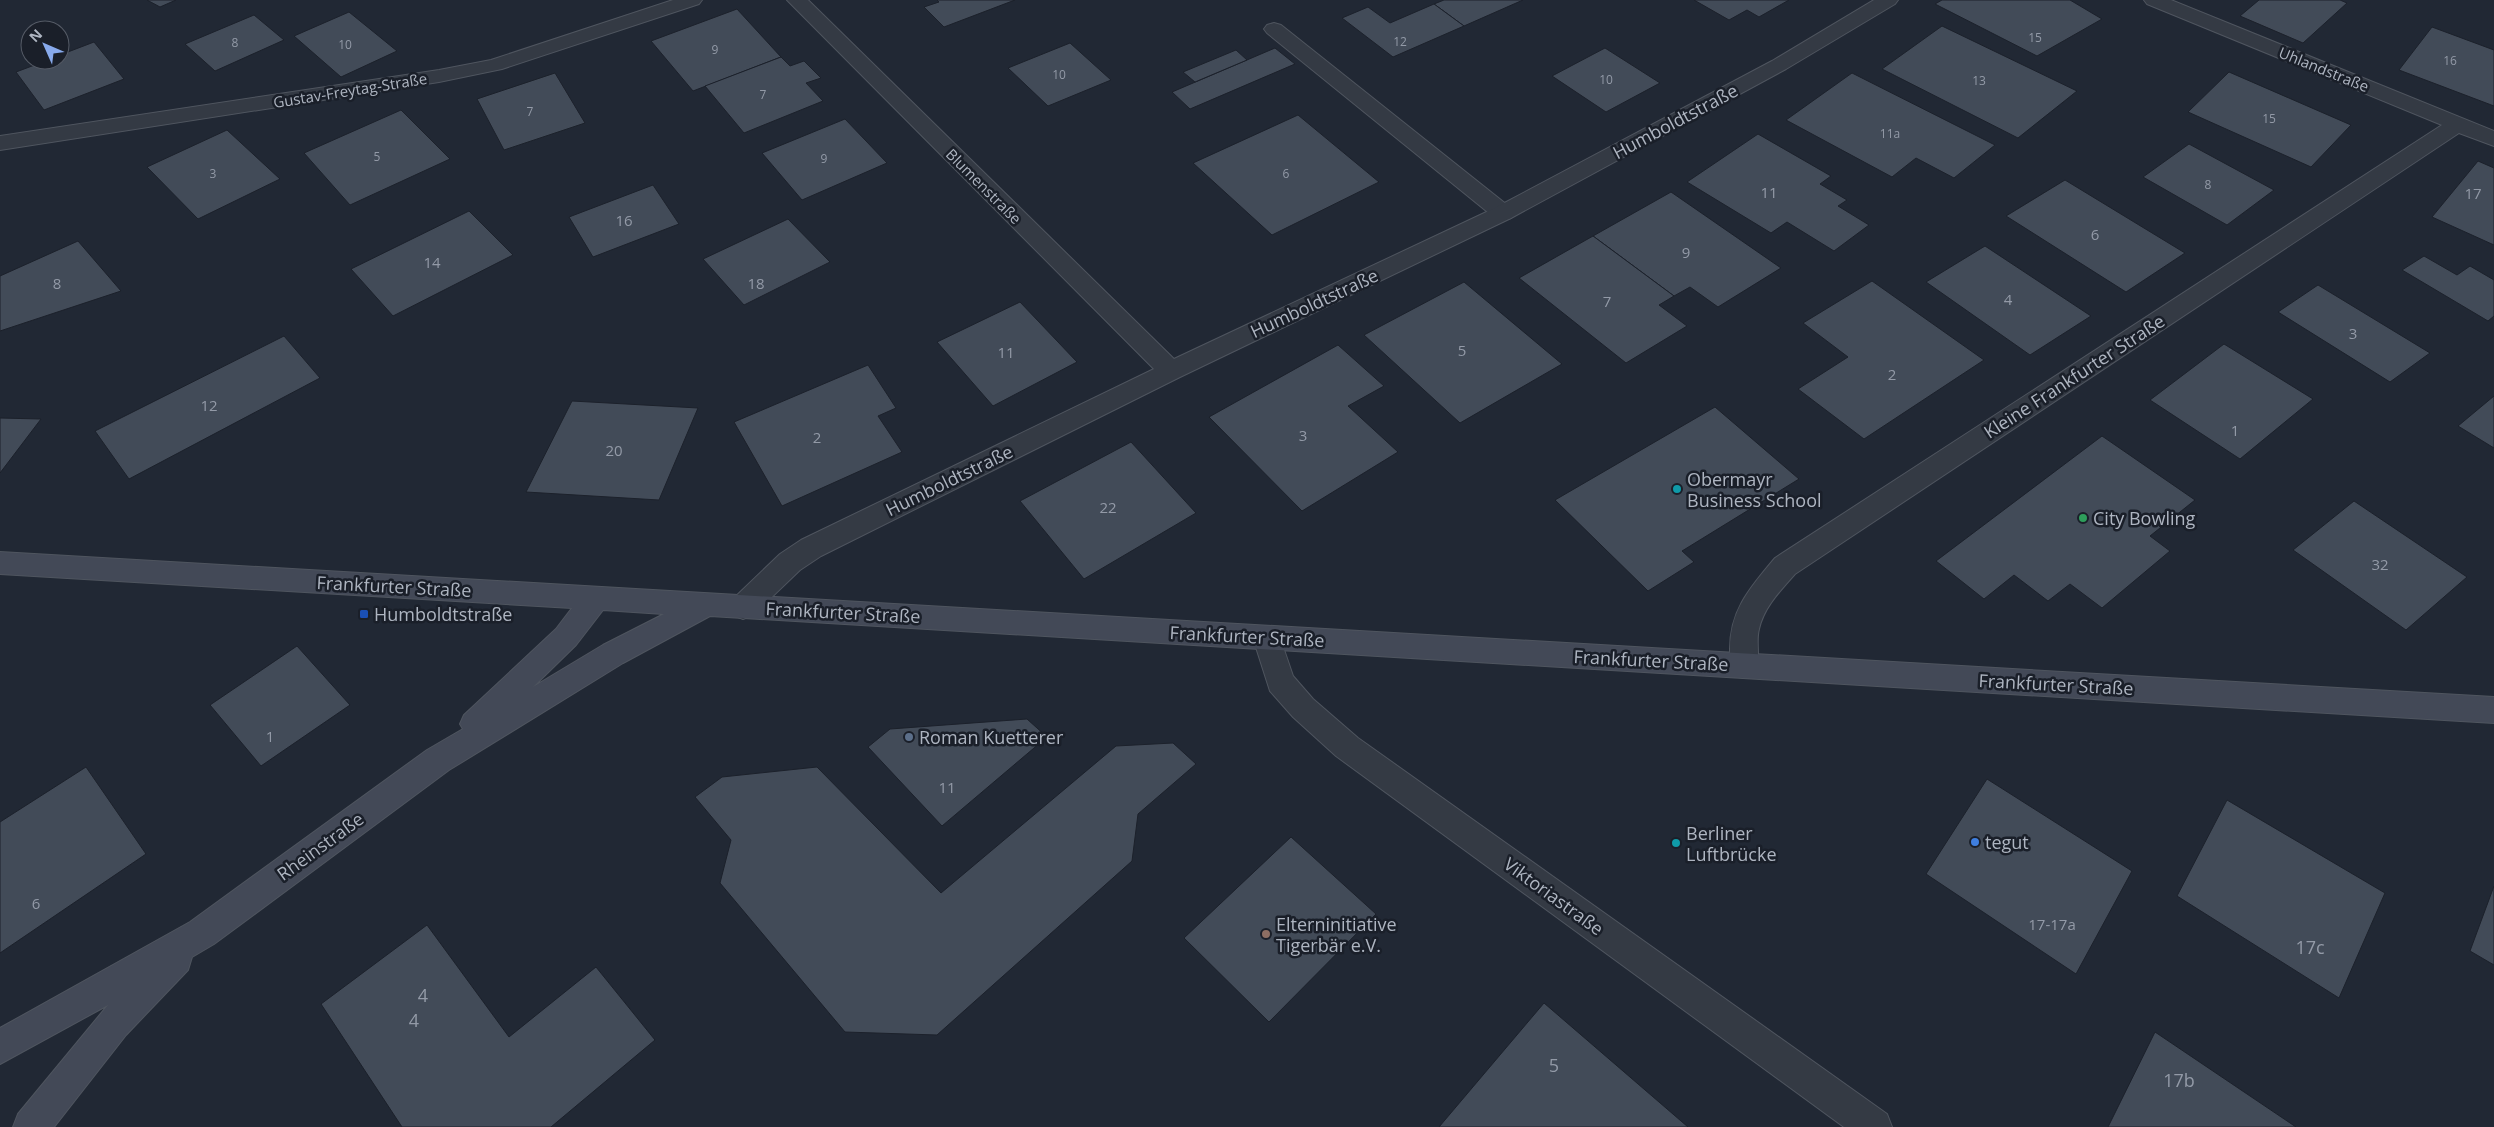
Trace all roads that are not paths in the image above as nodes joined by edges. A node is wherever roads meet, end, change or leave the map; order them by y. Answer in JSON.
{"nodes":[{"id":1,"x":692,"y":0,"type":"edge"},
{"id":2,"x":797,"y":0,"type":"edge"},
{"id":3,"x":1888,"y":0,"type":"edge"},
{"id":4,"x":2154,"y":0,"type":"edge"},
{"id":5,"x":1274,"y":29,"type":"dead end"},
{"id":6,"x":2458,"y":124,"type":"junction"},
{"id":7,"x":2494,"y":139,"type":"edge"},
{"id":8,"x":0,"y":143,"type":"edge"},
{"id":9,"x":1503,"y":213,"type":"junction"},
{"id":10,"x":1171,"y":371,"type":"junction"},
{"id":11,"x":0,"y":563,"type":"edge"},
{"id":12,"x":596,"y":598,"type":"junction"},
{"id":13,"x":708,"y":604,"type":"junction"},
{"id":14,"x":743,"y":606,"type":"junction"},
{"id":15,"x":1267,"y":638,"type":"junction"},
{"id":16,"x":1744,"y":666,"type":"junction"},
{"id":17,"x":2494,"y":710,"type":"edge"},
{"id":18,"x":438,"y":760,"type":"junction"},
{"id":19,"x":202,"y":933,"type":"junction"},
{"id":20,"x":0,"y":1047,"type":"edge"},
{"id":21,"x":30,"y":1127,"type":"edge"},
{"id":22,"x":1874,"y":1127,"type":"edge"}],
"edges":[{"from":1,"to":8,"type":"street","name":"Gustav-Freytag-Straße"},
{"from":2,"to":10,"type":"street","name":"Blumenstraße"},
{"from":3,"to":9,"type":"street","name":"Humboldtstraße"},
{"from":4,"to":6,"type":"street","name":"Uhlandstraße"},
{"from":5,"to":9,"type":"street"},
{"from":6,"to":7,"type":"street","name":"Uhlandstraße"},
{"from":6,"to":16,"type":"street","name":"Kleine Frankfurter Straße"},
{"from":9,"to":10,"type":"street","name":"Humboldtstraße"},
{"from":10,"to":14,"type":"street","name":"Humboldtstraße"},
{"from":11,"to":12,"type":"main road","name":"Frankfurter Straße"},
{"from":12,"to":13,"type":"main road","name":"Frankfurter Straße"},
{"from":12,"to":18,"type":"main road"},
{"from":13,"to":14,"type":"main road","name":"Frankfurter Straße"},
{"from":13,"to":18,"type":"main road"},
{"from":14,"to":15,"type":"main road","name":"Frankfurter Straße"},
{"from":15,"to":16,"type":"main road","name":"Frankfurter Straße"},
{"from":15,"to":22,"type":"street","name":"Viktoriastraße"},
{"from":16,"to":17,"type":"main road","name":"Frankfurter Straße"},
{"from":18,"to":19,"type":"main road","name":"Rheinstraße"},
{"from":19,"to":20,"type":"main road","name":"Rheinstraße"},
{"from":19,"to":21,"type":"main road","name":"Rheinstraße"}]}
